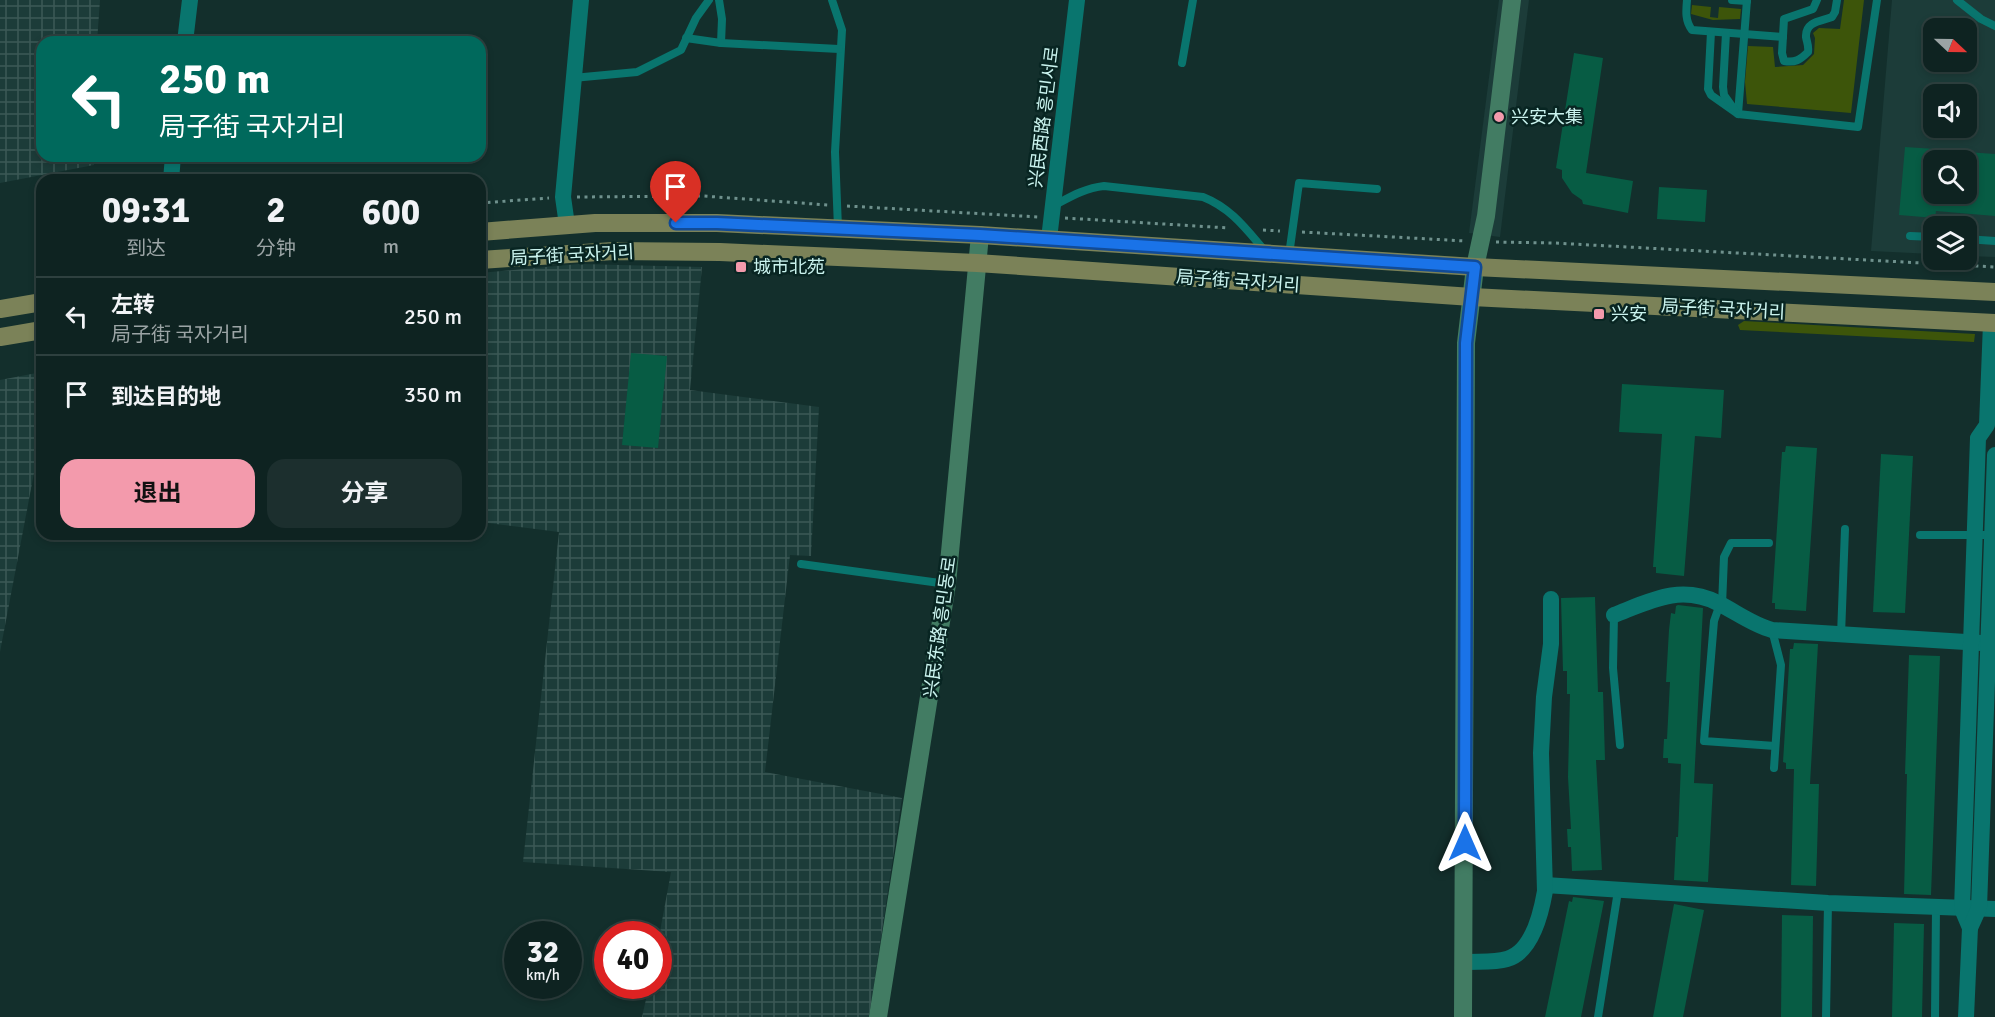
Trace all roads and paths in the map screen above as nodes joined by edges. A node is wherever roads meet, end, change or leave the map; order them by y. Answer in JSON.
{"nodes":[{"id":1,"x":190,"y":0,"type":"edge"},
{"id":2,"x":581,"y":0,"type":"edge"},
{"id":3,"x":709,"y":0,"type":"edge"},
{"id":4,"x":719,"y":0,"type":"edge"},
{"id":5,"x":832,"y":0,"type":"edge"},
{"id":6,"x":1077,"y":0,"type":"edge"},
{"id":7,"x":1193,"y":0,"type":"edge"},
{"id":8,"x":1512,"y":0,"type":"edge"},
{"id":9,"x":1687,"y":0,"type":"edge"},
{"id":10,"x":1732,"y":0,"type":"edge"},
{"id":11,"x":1817,"y":0,"type":"edge"},
{"id":12,"x":1837,"y":0,"type":"edge"},
{"id":13,"x":1877,"y":0,"type":"edge"},
{"id":14,"x":1957,"y":0,"type":"edge"},
{"id":15,"x":1747,"y":1,"type":"edge"},
{"id":16,"x":1995,"y":26,"type":"edge"},
{"id":17,"x":1711,"y":32,"type":"junction"},
{"id":18,"x":1726,"y":33,"type":"junction"},
{"id":19,"x":1744,"y":34,"type":"junction"},
{"id":20,"x":186,"y":36,"type":"edge"},
{"id":21,"x":1783,"y":37,"type":"junction"},
{"id":22,"x":686,"y":38,"type":"junction"},
{"id":23,"x":721,"y":43,"type":"junction"},
{"id":24,"x":839,"y":49,"type":"junction"},
{"id":25,"x":1182,"y":63,"type":"dead end"},
{"id":26,"x":573,"y":78,"type":"junction"},
{"id":27,"x":1738,"y":114,"type":"junction"},
{"id":28,"x":1377,"y":189,"type":"dead end"},
{"id":29,"x":1053,"y":206,"type":"junction"},
{"id":30,"x":567,"y":225,"type":"junction"},
{"id":31,"x":838,"y":228,"type":"junction"},
{"id":32,"x":486,"y":232,"type":"edge"},
{"id":33,"x":980,"y":235,"type":"junction"},
{"id":34,"x":1910,"y":236,"type":"dead end"},
{"id":35,"x":1923,"y":237,"type":"edge"},
{"id":36,"x":1049,"y":239,"type":"junction"},
{"id":37,"x":1977,"y":240,"type":"edge"},
{"id":38,"x":1995,"y":241,"type":"edge"},
{"id":39,"x":1268,"y":254,"type":"junction"},
{"id":40,"x":1289,"y":255,"type":"junction"},
{"id":41,"x":486,"y":260,"type":"edge"},
{"id":42,"x":977,"y":263,"type":"junction"},
{"id":43,"x":1475,"y":267,"type":"junction"},
{"id":44,"x":1995,"y":292,"type":"edge"},
{"id":45,"x":1472,"y":297,"type":"junction"},
{"id":46,"x":36,"y":303,"type":"edge"},
{"id":47,"x":0,"y":309,"type":"edge"},
{"id":48,"x":1993,"y":323,"type":"edge"},
{"id":49,"x":36,"y":331,"type":"edge"},
{"id":50,"x":0,"y":338,"type":"edge"},
{"id":51,"x":1991,"y":432,"type":"edge"},
{"id":52,"x":1995,"y":455,"type":"edge"},
{"id":53,"x":1845,"y":529,"type":"dead end"},
{"id":54,"x":1920,"y":534,"type":"dead end"},
{"id":55,"x":1975,"y":534,"type":"junction"},
{"id":56,"x":1994,"y":535,"type":"edge"},
{"id":57,"x":1769,"y":543,"type":"dead end"},
{"id":58,"x":801,"y":564,"type":"dead end"},
{"id":59,"x":947,"y":584,"type":"junction"},
{"id":60,"x":1551,"y":599,"type":"dead end"},
{"id":61,"x":1721,"y":605,"type":"junction"},
{"id":62,"x":1614,"y":615,"type":"joint"},
{"id":63,"x":1772,"y":630,"type":"junction"},
{"id":64,"x":1841,"y":635,"type":"junction"},
{"id":65,"x":1971,"y":642,"type":"junction"},
{"id":66,"x":1992,"y":643,"type":"edge"},
{"id":67,"x":1620,"y":745,"type":"dead end"},
{"id":68,"x":1775,"y":746,"type":"junction"},
{"id":69,"x":1774,"y":768,"type":"dead end"},
{"id":70,"x":1545,"y":885,"type":"junction"},
{"id":71,"x":1618,"y":891,"type":"junction"},
{"id":72,"x":1828,"y":903,"type":"junction"},
{"id":73,"x":1936,"y":907,"type":"junction"},
{"id":74,"x":1978,"y":909,"type":"edge"},
{"id":75,"x":1464,"y":962,"type":"junction"},
{"id":76,"x":878,"y":1017,"type":"edge"},
{"id":77,"x":1462,"y":1017,"type":"edge"},
{"id":78,"x":1598,"y":1017,"type":"edge"},
{"id":79,"x":1826,"y":1017,"type":"edge"},
{"id":80,"x":1935,"y":1017,"type":"edge"},
{"id":81,"x":1966,"y":1017,"type":"edge"}],
"edges":[{"from":1,"to":20,"type":"street"},
{"from":2,"to":26,"type":"street"},
{"from":3,"to":22,"type":"lane"},
{"from":4,"to":23,"type":"lane"},
{"from":5,"to":24,"type":"lane"},
{"from":6,"to":29,"type":"street","name":"兴民西路 흥민서로"},
{"from":7,"to":25,"type":"lane"},
{"from":8,"to":43,"type":"street"},
{"from":9,"to":17,"type":"lane"},
{"from":10,"to":15,"type":"lane"},
{"from":11,"to":21,"type":"lane"},
{"from":12,"to":21,"type":"lane"},
{"from":13,"to":27,"type":"lane"},
{"from":14,"to":16,"type":"lane"},
{"from":15,"to":19,"type":"lane"},
{"from":17,"to":18,"type":"lane"},
{"from":17,"to":27,"type":"lane"},
{"from":18,"to":19,"type":"lane"},
{"from":18,"to":27,"type":"lane"},
{"from":19,"to":21,"type":"lane"},
{"from":19,"to":27,"type":"lane"},
{"from":22,"to":23,"type":"lane"},
{"from":22,"to":26,"type":"lane"},
{"from":23,"to":24,"type":"lane"},
{"from":24,"to":31,"type":"lane"},
{"from":26,"to":30,"type":"street"},
{"from":28,"to":40,"type":"lane"},
{"from":29,"to":36,"type":"street","name":"兴民西路 흥민서로"},
{"from":29,"to":39,"type":"lane"},
{"from":30,"to":31,"type":"main road","name":"局子街 국자거리"},
{"from":30,"to":32,"type":"main road","name":"局子街 국자거리"},
{"from":31,"to":33,"type":"main road","name":"局子街 국자거리"},
{"from":33,"to":36,"type":"main road","name":"局子街 국자거리"},
{"from":33,"to":42,"type":"street","name":"兴民东路 흥민동로"},
{"from":34,"to":35,"type":"lane"},
{"from":36,"to":39,"type":"main road","name":"局子街 국자거리"},
{"from":37,"to":38,"type":"lane"},
{"from":39,"to":40,"type":"main road","name":"局子街 국자거리"},
{"from":40,"to":43,"type":"main road","name":"局子街 국자거리"},
{"from":41,"to":42,"type":"main road","name":"局子街 국자거리"},
{"from":42,"to":45,"type":"main road","name":"局子街 국자거리"},
{"from":42,"to":59,"type":"street","name":"兴民东路 흥민동로"},
{"from":43,"to":44,"type":"main road","name":"局子街 국자거리"},
{"from":43,"to":45,"type":"street"},
{"from":45,"to":48,"type":"main road","name":"局子街 국자거리"},
{"from":45,"to":75,"type":"street"},
{"from":46,"to":47,"type":"main road"},
{"from":48,"to":51,"type":"street"},
{"from":49,"to":50,"type":"main road"},
{"from":51,"to":55,"type":"street"},
{"from":52,"to":56,"type":"street"},
{"from":53,"to":64,"type":"lane"},
{"from":54,"to":55,"type":"lane"},
{"from":55,"to":56,"type":"lane"},
{"from":55,"to":65,"type":"street"},
{"from":56,"to":66,"type":"street"},
{"from":57,"to":61,"type":"lane"},
{"from":58,"to":59,"type":"lane"},
{"from":59,"to":76,"type":"street","name":"兴民东路 흥민동로"},
{"from":60,"to":70,"type":"street"},
{"from":61,"to":62,"type":"street"},
{"from":61,"to":63,"type":"street"},
{"from":61,"to":68,"type":"lane"},
{"from":62,"to":67,"type":"lane"},
{"from":63,"to":64,"type":"street"},
{"from":63,"to":68,"type":"lane"},
{"from":64,"to":65,"type":"street"},
{"from":65,"to":66,"type":"street"},
{"from":65,"to":74,"type":"street"},
{"from":66,"to":74,"type":"street"},
{"from":68,"to":69,"type":"lane"},
{"from":70,"to":71,"type":"street"},
{"from":70,"to":75,"type":"street"},
{"from":71,"to":72,"type":"street"},
{"from":71,"to":78,"type":"lane"},
{"from":72,"to":73,"type":"street"},
{"from":72,"to":79,"type":"lane"},
{"from":73,"to":74,"type":"street"},
{"from":73,"to":80,"type":"lane"},
{"from":74,"to":81,"type":"street"},
{"from":75,"to":77,"type":"street"}]}
